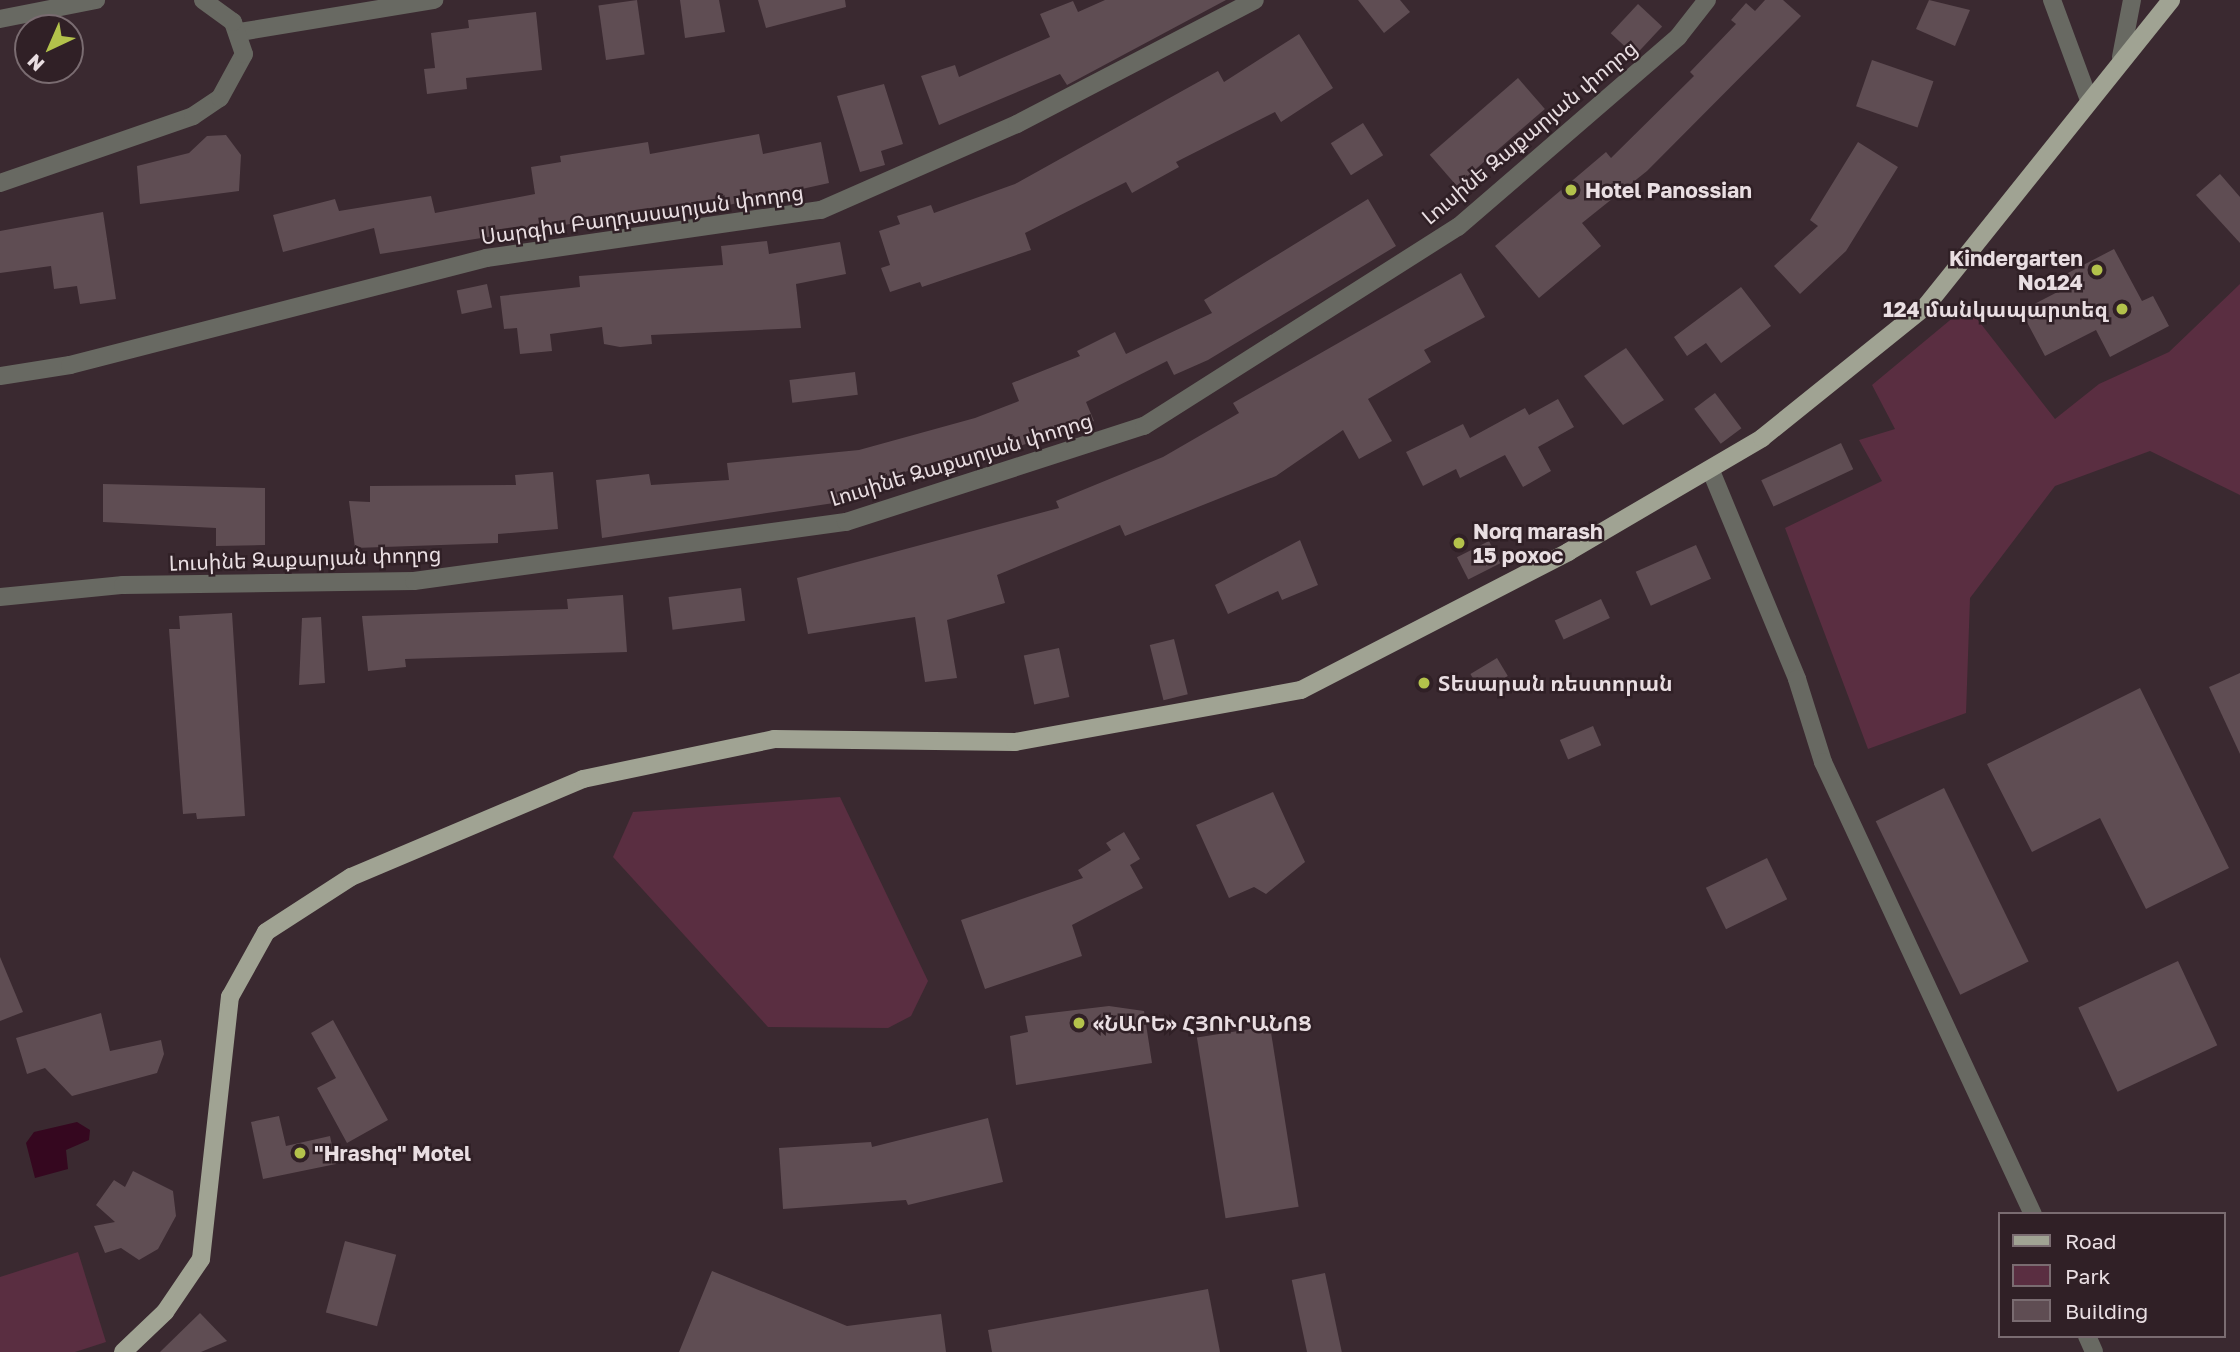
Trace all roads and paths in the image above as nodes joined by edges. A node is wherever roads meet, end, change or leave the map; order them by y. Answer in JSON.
{"nodes":[{"id":1,"x":96,"y":0,"type":"edge"},
{"id":2,"x":203,"y":0,"type":"edge"},
{"id":3,"x":434,"y":0,"type":"edge"},
{"id":4,"x":1255,"y":0,"type":"edge"},
{"id":5,"x":1707,"y":0,"type":"edge"},
{"id":6,"x":2052,"y":0,"type":"edge"},
{"id":7,"x":2133,"y":0,"type":"edge"},
{"id":8,"x":2171,"y":0,"type":"edge"},
{"id":9,"x":0,"y":19,"type":"edge"},
{"id":10,"x":240,"y":32,"type":"junction"},
{"id":11,"x":2121,"y":57,"type":"junction"},
{"id":12,"x":2089,"y":100,"type":"junction"},
{"id":13,"x":0,"y":183,"type":"edge"},
{"id":14,"x":0,"y":376,"type":"edge"},
{"id":15,"x":1711,"y":471,"type":"junction"},
{"id":16,"x":0,"y":597,"type":"edge"},
{"id":17,"x":2032,"y":1212,"type":"edge"},
{"id":18,"x":123,"y":1352,"type":"edge"}],
"edges":[{"from":1,"to":9,"type":"street"},
{"from":2,"to":10,"type":"street"},
{"from":3,"to":10,"type":"street"},
{"from":4,"to":14,"type":"street","name":"Սարգիս Բաղդասարյան փողոց"},
{"from":5,"to":16,"type":"street","name":"Լուսինե Զաքարյան փողոց"},
{"from":6,"to":12,"type":"street"},
{"from":7,"to":11,"type":"street"},
{"from":8,"to":11,"type":"main road"},
{"from":10,"to":13,"type":"street"},
{"from":11,"to":12,"type":"main road"},
{"from":12,"to":15,"type":"main road"},
{"from":15,"to":17,"type":"street"},
{"from":15,"to":18,"type":"main road"}]}
